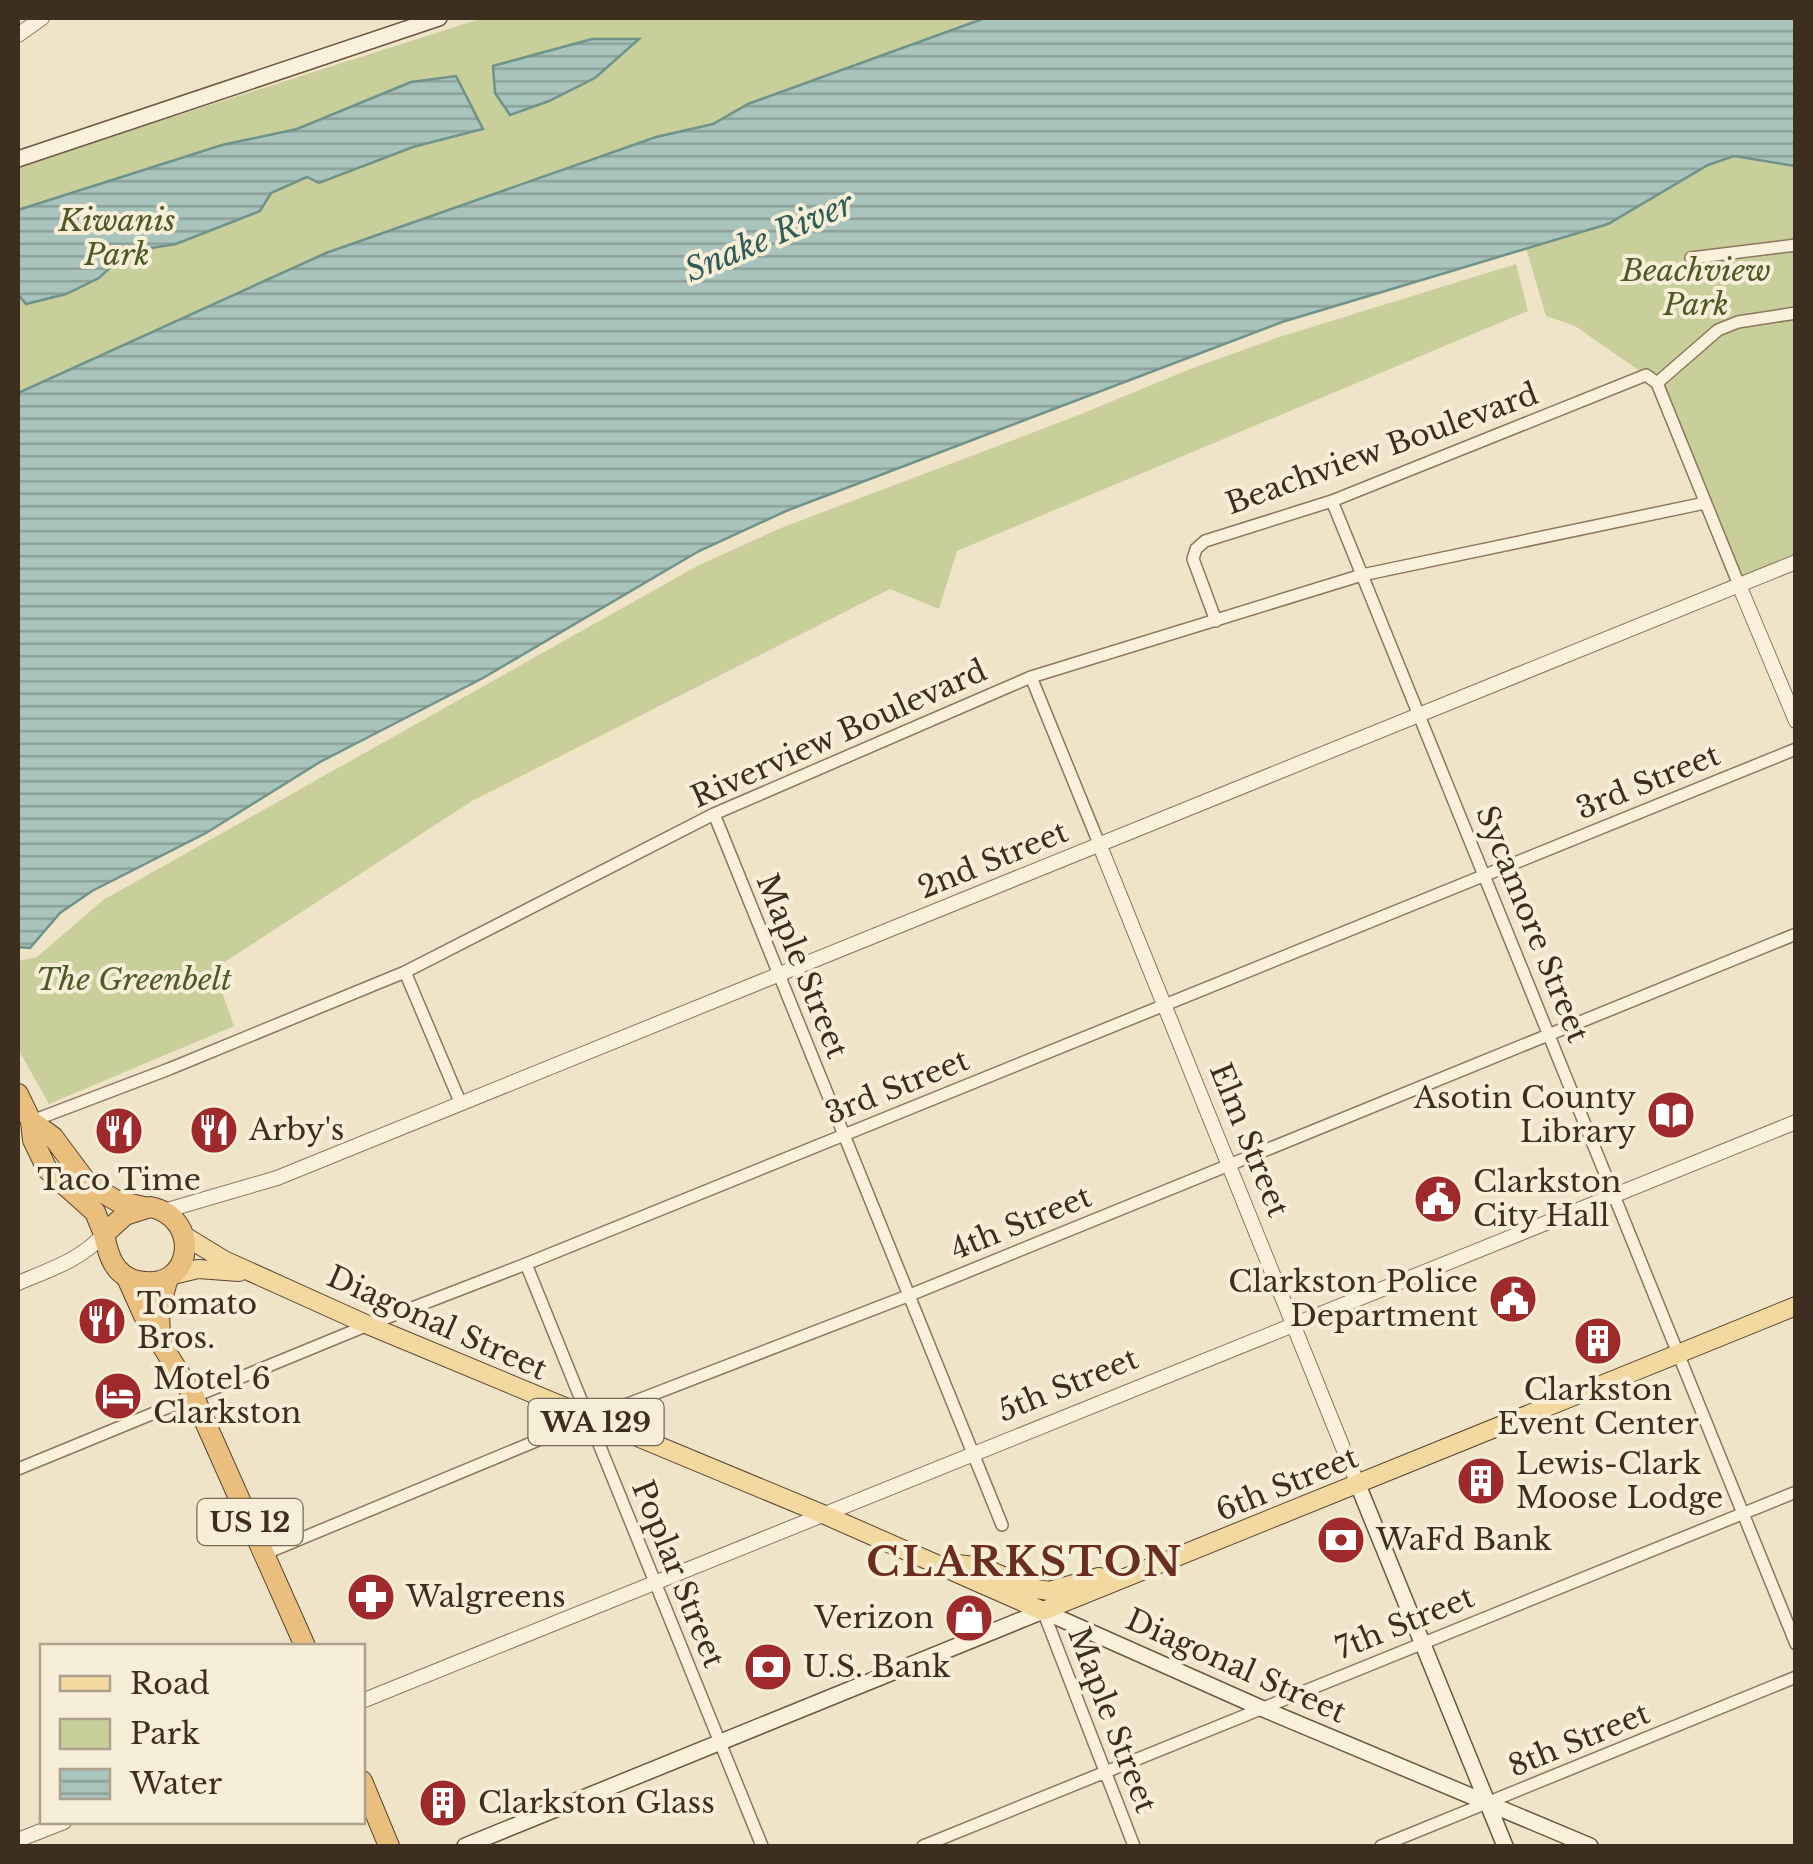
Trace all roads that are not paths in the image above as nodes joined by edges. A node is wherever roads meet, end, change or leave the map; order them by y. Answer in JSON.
{"nodes":[{"id":1,"x":42,"y":18,"type":"edge"},
{"id":2,"x":440,"y":18,"type":"edge"},
{"id":3,"x":18,"y":35,"type":"edge"},
{"id":4,"x":18,"y":159,"type":"edge"},
{"id":5,"x":1796,"y":245,"type":"edge"},
{"id":6,"x":1691,"y":258,"type":"dead end"},
{"id":7,"x":1796,"y":312,"type":"edge"},
{"id":8,"x":1657,"y":383,"type":"junction"},
{"id":9,"x":1332,"y":501,"type":"junction"},
{"id":10,"x":1705,"y":503,"type":"junction"},
{"id":11,"x":1796,"y":562,"type":"edge"},
{"id":12,"x":1362,"y":574,"type":"junction"},
{"id":13,"x":1739,"y":585,"type":"junction"},
{"id":14,"x":1216,"y":621,"type":"junction"},
{"id":15,"x":1031,"y":677,"type":"junction"},
{"id":16,"x":1420,"y":716,"type":"junction"},
{"id":17,"x":1796,"y":721,"type":"edge"},
{"id":18,"x":1796,"y":749,"type":"edge"},
{"id":19,"x":714,"y":814,"type":"junction"},
{"id":20,"x":1100,"y":846,"type":"junction"},
{"id":21,"x":1485,"y":875,"type":"junction"},
{"id":22,"x":1796,"y":934,"type":"edge"},
{"id":23,"x":405,"y":972,"type":"junction"},
{"id":24,"x":780,"y":976,"type":"junction"},
{"id":25,"x":1164,"y":1006,"type":"junction"},
{"id":26,"x":1549,"y":1033,"type":"junction"},
{"id":27,"x":18,"y":1094,"type":"edge"},
{"id":28,"x":460,"y":1104,"type":"junction"},
{"id":29,"x":31,"y":1121,"type":"junction"},
{"id":30,"x":1796,"y":1122,"type":"edge"},
{"id":31,"x":844,"y":1136,"type":"junction"},
{"id":32,"x":1229,"y":1164,"type":"junction"},
{"id":33,"x":1614,"y":1195,"type":"junction"},
{"id":34,"x":207,"y":1198,"type":"junction"},
{"id":35,"x":154,"y":1209,"type":"junction"},
{"id":36,"x":182,"y":1232,"type":"junction"},
{"id":37,"x":104,"y":1234,"type":"junction"},
{"id":38,"x":66,"y":1263,"type":"junction"},
{"id":39,"x":526,"y":1264,"type":"junction"},
{"id":40,"x":120,"y":1271,"type":"junction"},
{"id":41,"x":255,"y":1274,"type":"junction"},
{"id":42,"x":170,"y":1278,"type":"junction"},
{"id":43,"x":18,"y":1283,"type":"edge"},
{"id":44,"x":910,"y":1295,"type":"junction"},
{"id":45,"x":1796,"y":1306,"type":"edge"},
{"id":46,"x":368,"y":1324,"type":"junction"},
{"id":47,"x":1294,"y":1324,"type":"junction"},
{"id":48,"x":160,"y":1341,"type":"junction"},
{"id":49,"x":1678,"y":1354,"type":"junction"},
{"id":50,"x":194,"y":1398,"type":"junction"},
{"id":51,"x":589,"y":1419,"type":"junction"},
{"id":52,"x":972,"y":1454,"type":"junction"},
{"id":53,"x":18,"y":1470,"type":"edge"},
{"id":54,"x":1358,"y":1485,"type":"junction"},
{"id":55,"x":1796,"y":1492,"type":"edge"},
{"id":56,"x":1743,"y":1513,"type":"junction"},
{"id":57,"x":825,"y":1515,"type":"junction"},
{"id":58,"x":1002,"y":1525,"type":"dead end"},
{"id":59,"x":264,"y":1554,"type":"junction"},
{"id":60,"x":930,"y":1561,"type":"junction"},
{"id":61,"x":1114,"y":1583,"type":"junction"},
{"id":62,"x":654,"y":1584,"type":"junction"},
{"id":63,"x":1044,"y":1611,"type":"junction"},
{"id":64,"x":1423,"y":1643,"type":"junction"},
{"id":65,"x":304,"y":1644,"type":"edge"},
{"id":66,"x":1796,"y":1644,"type":"edge"},
{"id":67,"x":1796,"y":1678,"type":"edge"},
{"id":68,"x":365,"y":1701,"type":"edge"},
{"id":69,"x":1261,"y":1708,"type":"junction"},
{"id":70,"x":720,"y":1744,"type":"junction"},
{"id":71,"x":1106,"y":1772,"type":"junction"},
{"id":72,"x":365,"y":1788,"type":"edge"},
{"id":73,"x":1488,"y":1804,"type":"junction"},
{"id":74,"x":59,"y":1824,"type":"edge"},
{"id":75,"x":18,"y":1840,"type":"edge"},
{"id":76,"x":389,"y":1846,"type":"edge"},
{"id":77,"x":465,"y":1846,"type":"edge"},
{"id":78,"x":762,"y":1846,"type":"edge"},
{"id":79,"x":924,"y":1846,"type":"edge"},
{"id":80,"x":1134,"y":1846,"type":"edge"},
{"id":81,"x":1381,"y":1846,"type":"edge"},
{"id":82,"x":1505,"y":1846,"type":"edge"},
{"id":83,"x":1590,"y":1846,"type":"edge"}],
"edges":[{"from":1,"to":3,"type":"street"},
{"from":2,"to":4,"type":"main road"},
{"from":5,"to":6,"type":"street"},
{"from":7,"to":8,"type":"street"},
{"from":8,"to":9,"type":"street","name":"Beachview Boulevard"},
{"from":8,"to":10,"type":"street"},
{"from":9,"to":12,"type":"street","name":"Sycamore Street"},
{"from":9,"to":14,"type":"street","name":"Beachview Boulevard"},
{"from":10,"to":12,"type":"street","name":"Riverview Boulevard"},
{"from":10,"to":13,"type":"street"},
{"from":11,"to":13,"type":"street","name":"2nd Street"},
{"from":12,"to":14,"type":"street","name":"Riverview Boulevard"},
{"from":12,"to":16,"type":"street","name":"Sycamore Street"},
{"from":13,"to":16,"type":"street","name":"2nd Street"},
{"from":13,"to":17,"type":"street"},
{"from":14,"to":15,"type":"street","name":"Riverview Boulevard"},
{"from":15,"to":19,"type":"street","name":"Riverview Boulevard"},
{"from":15,"to":20,"type":"street","name":"Elm Street"},
{"from":16,"to":20,"type":"street","name":"2nd Street"},
{"from":16,"to":21,"type":"street","name":"Sycamore Street"},
{"from":18,"to":21,"type":"street","name":"3rd Street"},
{"from":19,"to":23,"type":"street","name":"Riverview Boulevard"},
{"from":19,"to":24,"type":"street","name":"Maple Street"},
{"from":20,"to":24,"type":"street","name":"2nd Street"},
{"from":20,"to":25,"type":"street","name":"Elm Street"},
{"from":21,"to":25,"type":"street","name":"3rd Street"},
{"from":21,"to":26,"type":"street","name":"Sycamore Street"},
{"from":22,"to":26,"type":"street","name":"4th Street"},
{"from":23,"to":28,"type":"street"},
{"from":23,"to":29,"type":"street","name":"Riverview Boulevard"},
{"from":24,"to":28,"type":"street","name":"2nd Street"},
{"from":24,"to":31,"type":"street","name":"Maple Street"},
{"from":25,"to":31,"type":"street","name":"3rd Street"},
{"from":25,"to":32,"type":"street","name":"Elm Street"},
{"from":26,"to":32,"type":"street","name":"4th Street"},
{"from":26,"to":33,"type":"street","name":"Sycamore Street"},
{"from":27,"to":29,"type":"highway","number":"US 12"},
{"from":28,"to":34,"type":"street","name":"2nd Street"},
{"from":29,"to":35,"type":"highway","number":"US 12"},
{"from":29,"to":37,"type":"highway","number":"US 12"},
{"from":30,"to":33,"type":"street","name":"5th Street"},
{"from":31,"to":39,"type":"street","name":"3rd Street"},
{"from":31,"to":44,"type":"street","name":"Maple Street"},
{"from":32,"to":44,"type":"street","name":"4th Street"},
{"from":32,"to":47,"type":"street","name":"Elm Street"},
{"from":33,"to":47,"type":"street","name":"5th Street"},
{"from":33,"to":49,"type":"street","name":"Sycamore Street"},
{"from":34,"to":35,"type":"street","name":"2nd Street"},
{"from":34,"to":36,"type":"street"},
{"from":35,"to":36,"type":"highway","number":"US 12"},
{"from":35,"to":37,"type":"highway"},
{"from":36,"to":41,"type":"main road","name":"Diagonal Street","number":"WA 129"},
{"from":36,"to":42,"type":"highway"},
{"from":37,"to":38,"type":"street"},
{"from":37,"to":40,"type":"highway","number":"US 12"},
{"from":38,"to":40,"type":"street"},
{"from":38,"to":43,"type":"street"},
{"from":39,"to":46,"type":"street","name":"3rd Street"},
{"from":39,"to":51,"type":"street","name":"Poplar Street"},
{"from":40,"to":42,"type":"highway"},
{"from":40,"to":48,"type":"highway","number":"US 12"},
{"from":41,"to":42,"type":"main road","name":"Diagonal Street","number":"WA 129"},
{"from":41,"to":46,"type":"main road","name":"Diagonal Street","number":"WA 129"},
{"from":42,"to":48,"type":"highway"},
{"from":44,"to":51,"type":"street","name":"4th Street"},
{"from":44,"to":52,"type":"street","name":"Maple Street"},
{"from":45,"to":49,"type":"main road","name":"6th Street","number":"WA 129"},
{"from":46,"to":50,"type":"street","name":"3rd Street"},
{"from":46,"to":51,"type":"main road","name":"Diagonal Street","number":"WA 129"},
{"from":47,"to":52,"type":"street","name":"5th Street"},
{"from":47,"to":54,"type":"street","name":"Elm Street"},
{"from":48,"to":50,"type":"highway","number":"US 12"},
{"from":49,"to":54,"type":"main road","name":"6th Street","number":"WA 129"},
{"from":49,"to":56,"type":"street","name":"Sycamore Street"},
{"from":50,"to":53,"type":"street","name":"3rd Street"},
{"from":50,"to":59,"type":"highway","number":"US 12"},
{"from":51,"to":57,"type":"main road","name":"Diagonal Street","number":"WA 129"},
{"from":51,"to":59,"type":"street","name":"4th Street"},
{"from":51,"to":62,"type":"street","name":"Poplar Street"},
{"from":52,"to":57,"type":"street","name":"5th Street"},
{"from":52,"to":58,"type":"street","name":"Maple Street"},
{"from":54,"to":61,"type":"main road","name":"6th Street","number":"WA 129"},
{"from":54,"to":64,"type":"main road","name":"Elm Street"},
{"from":55,"to":56,"type":"street","name":"7th Street"},
{"from":56,"to":64,"type":"street","name":"7th Street"},
{"from":56,"to":66,"type":"street","name":"Sycamore Street"},
{"from":57,"to":60,"type":"main road","name":"Diagonal Street","number":"WA 129"},
{"from":57,"to":62,"type":"street","name":"5th Street"},
{"from":59,"to":65,"type":"highway","number":"US 12"},
{"from":60,"to":61,"type":"main road","number":"WA 129"},
{"from":60,"to":63,"type":"main road","name":"Diagonal Street","number":"WA 129"},
{"from":61,"to":63,"type":"main road","name":"6th Street","number":"WA 129"},
{"from":62,"to":68,"type":"street","name":"5th Street"},
{"from":62,"to":70,"type":"street","name":"Poplar Street"},
{"from":63,"to":69,"type":"main road","name":"Diagonal Street"},
{"from":63,"to":70,"type":"main road","name":"6th Street"},
{"from":63,"to":71,"type":"street","name":"Maple Street"},
{"from":64,"to":69,"type":"street","name":"7th Street"},
{"from":64,"to":73,"type":"main road","name":"Elm Street"},
{"from":67,"to":73,"type":"street","name":"8th Street"},
{"from":69,"to":71,"type":"street","name":"7th Street"},
{"from":69,"to":73,"type":"main road","name":"Diagonal Street"},
{"from":70,"to":77,"type":"main road","name":"6th Street"},
{"from":70,"to":78,"type":"street","name":"Poplar Street"},
{"from":71,"to":79,"type":"street","name":"7th Street"},
{"from":71,"to":80,"type":"street","name":"Maple Street"},
{"from":72,"to":76,"type":"highway"},
{"from":73,"to":81,"type":"street","name":"8th Street"},
{"from":73,"to":82,"type":"main road","name":"Elm Street"},
{"from":73,"to":83,"type":"main road","name":"Diagonal Street"},
{"from":74,"to":75,"type":"street"}]}
